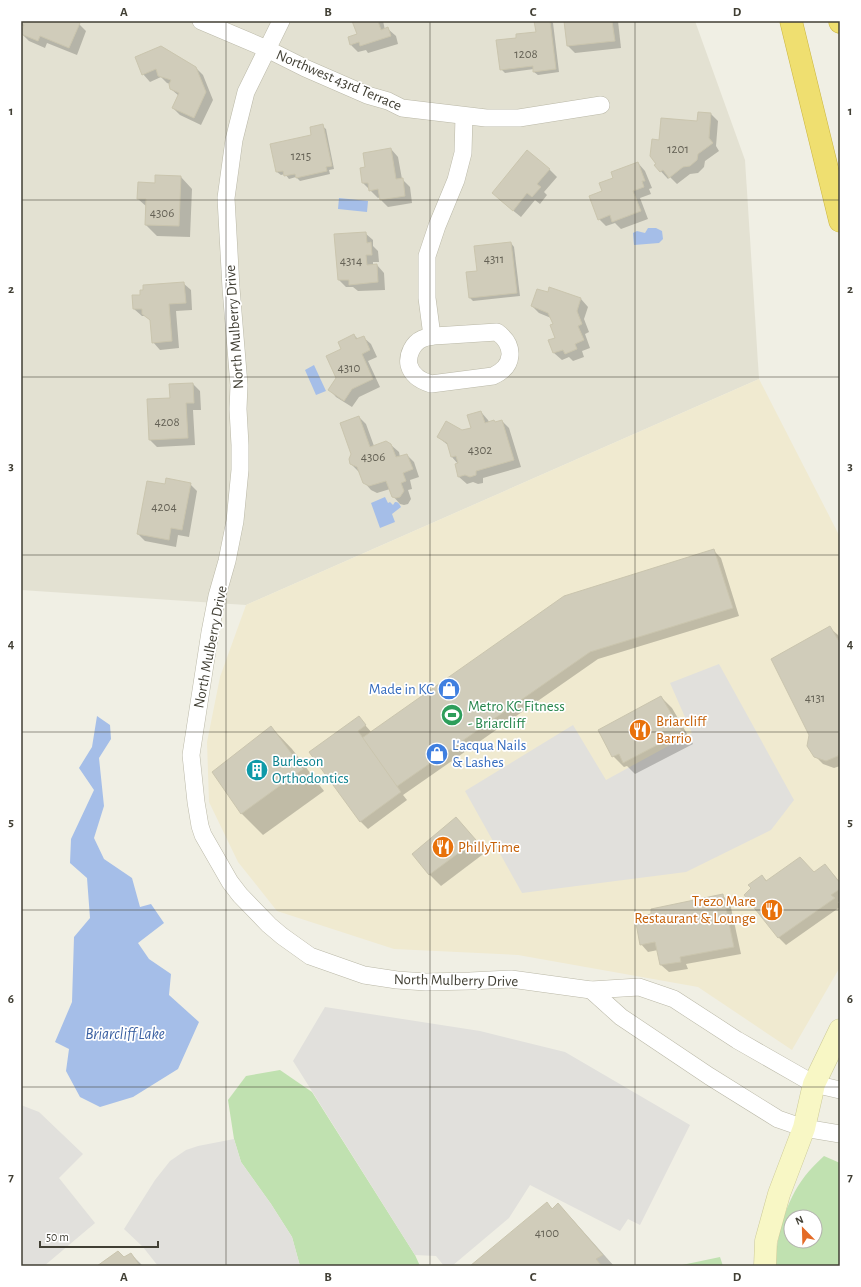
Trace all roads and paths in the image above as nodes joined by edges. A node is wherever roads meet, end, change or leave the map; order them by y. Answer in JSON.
{"nodes":[{"id":1,"x":201,"y":21,"type":"edge"},
{"id":2,"x":281,"y":21,"type":"edge"},
{"id":3,"x":791,"y":21,"type":"edge"},
{"id":4,"x":267,"y":49,"type":"junction"},
{"id":5,"x":601,"y":105,"type":"dead end"},
{"id":6,"x":464,"y":116,"type":"junction"},
{"id":7,"x":840,"y":221,"type":"edge"},
{"id":8,"x":432,"y":336,"type":"junction"},
{"id":9,"x":591,"y":990,"type":"junction"},
{"id":10,"x":840,"y":1030,"type":"edge"},
{"id":11,"x":814,"y":1084,"type":"junction"},
{"id":12,"x":840,"y":1090,"type":"edge"},
{"id":13,"x":804,"y":1128,"type":"junction"},
{"id":14,"x":840,"y":1134,"type":"edge"},
{"id":15,"x":765,"y":1266,"type":"edge"}],
"edges":[{"from":1,"to":4,"type":"street","name":"Northwest 43rd Terrace"},
{"from":2,"to":4,"type":"street","name":"North Mulberry Drive"},
{"from":3,"to":7,"type":"highway"},
{"from":4,"to":6,"type":"street","name":"Northwest 43rd Terrace"},
{"from":4,"to":9,"type":"street","name":"North Mulberry Drive"},
{"from":5,"to":6,"type":"street","name":"Northwest 43rd Terrace"},
{"from":6,"to":8,"type":"street"},
{"from":8,"to":8,"type":"street"},
{"from":9,"to":11,"type":"street","name":"North Mulberry Drive"},
{"from":9,"to":13,"type":"street"},
{"from":10,"to":11,"type":"main road"},
{"from":11,"to":12,"type":"street","name":"North Mulberry Drive"},
{"from":11,"to":13,"type":"main road"},
{"from":13,"to":14,"type":"street"},
{"from":13,"to":15,"type":"main road"}]}
